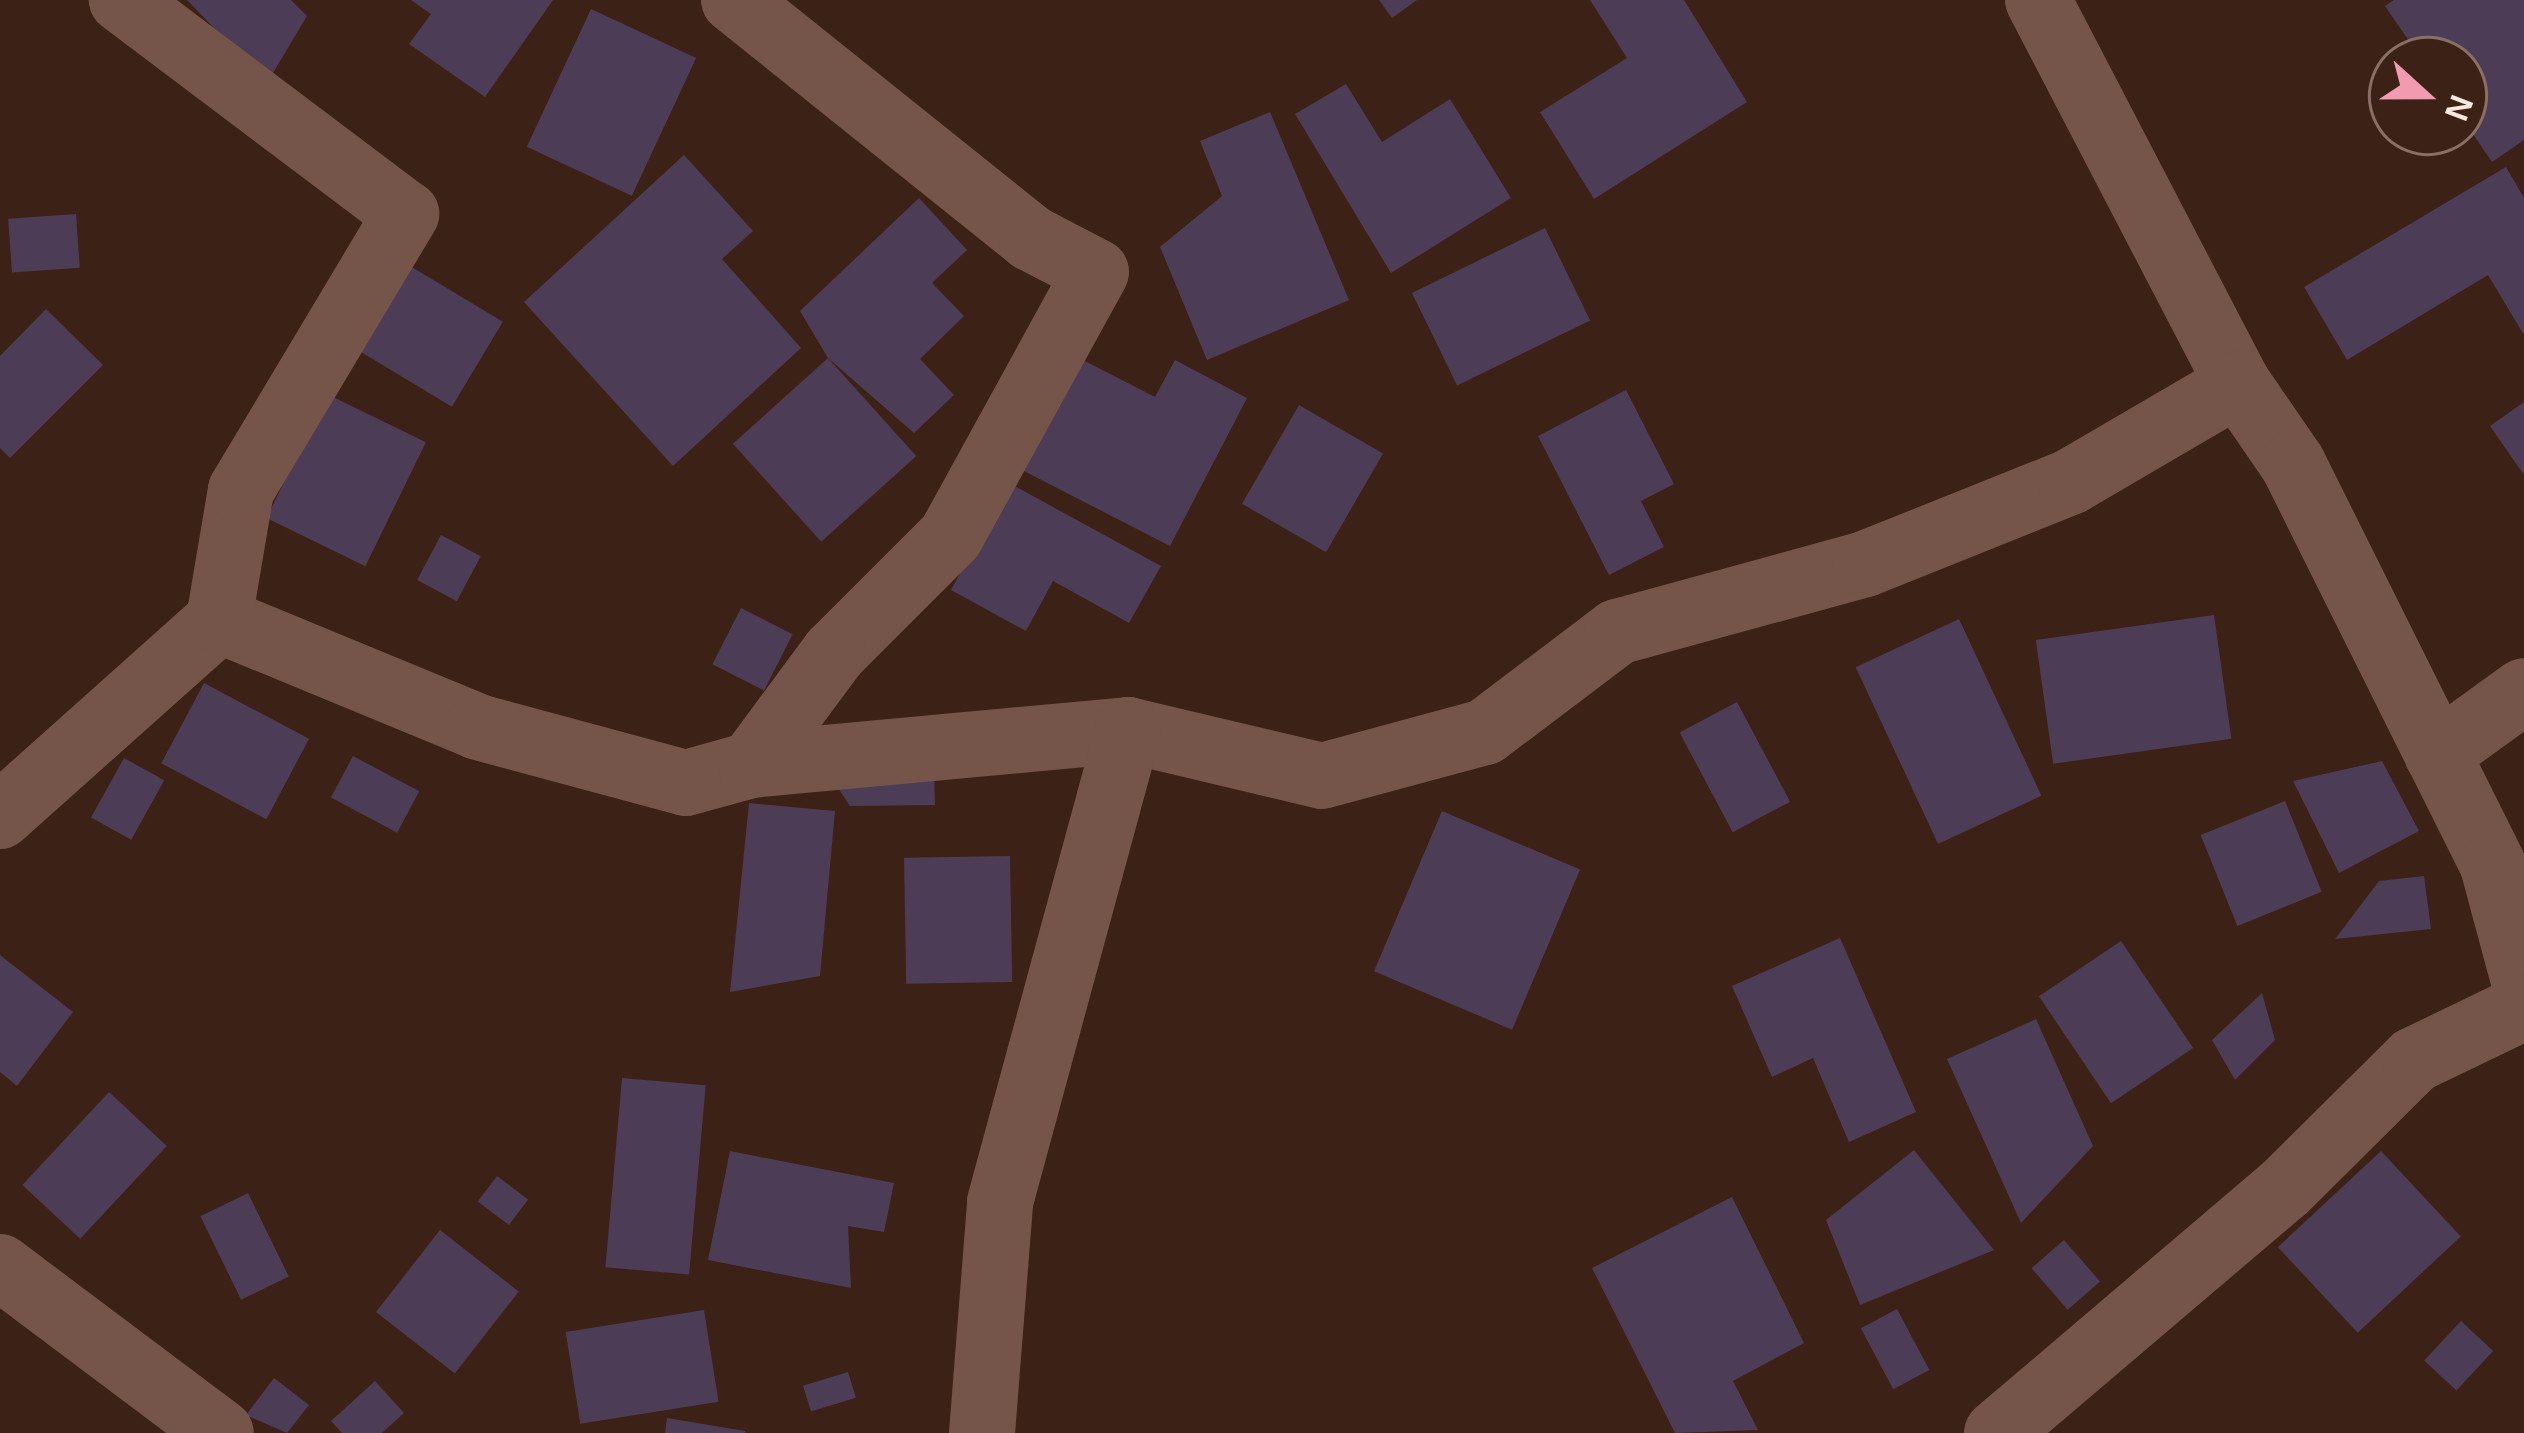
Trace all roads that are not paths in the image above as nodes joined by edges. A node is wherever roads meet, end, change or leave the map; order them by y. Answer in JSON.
{"nodes":[{"id":1,"x":122,"y":0,"type":"edge"},
{"id":2,"x":734,"y":0,"type":"edge"},
{"id":3,"x":2038,"y":0,"type":"edge"},
{"id":4,"x":2238,"y":384,"type":"junction"},
{"id":5,"x":219,"y":620,"type":"junction"},
{"id":6,"x":2524,"y":691,"type":"edge"},
{"id":7,"x":1128,"y":730,"type":"junction"},
{"id":8,"x":2437,"y":754,"type":"junction"},
{"id":9,"x":751,"y":766,"type":"junction"},
{"id":10,"x":0,"y":816,"type":"edge"},
{"id":11,"x":2524,"y":981,"type":"edge"},
{"id":12,"x":2524,"y":1007,"type":"edge"},
{"id":13,"x":0,"y":1267,"type":"edge"},
{"id":14,"x":221,"y":1433,"type":"edge"},
{"id":15,"x":982,"y":1433,"type":"edge"},
{"id":16,"x":1997,"y":1433,"type":"edge"}],
"edges":[{"from":1,"to":5,"type":"street"},
{"from":2,"to":9,"type":"street"},
{"from":3,"to":4,"type":"street"},
{"from":4,"to":7,"type":"street"},
{"from":4,"to":8,"type":"street"},
{"from":5,"to":9,"type":"street"},
{"from":5,"to":10,"type":"street"},
{"from":6,"to":8,"type":"street"},
{"from":7,"to":9,"type":"street"},
{"from":7,"to":15,"type":"street"},
{"from":8,"to":11,"type":"street"},
{"from":12,"to":16,"type":"street"},
{"from":13,"to":14,"type":"street"}]}
